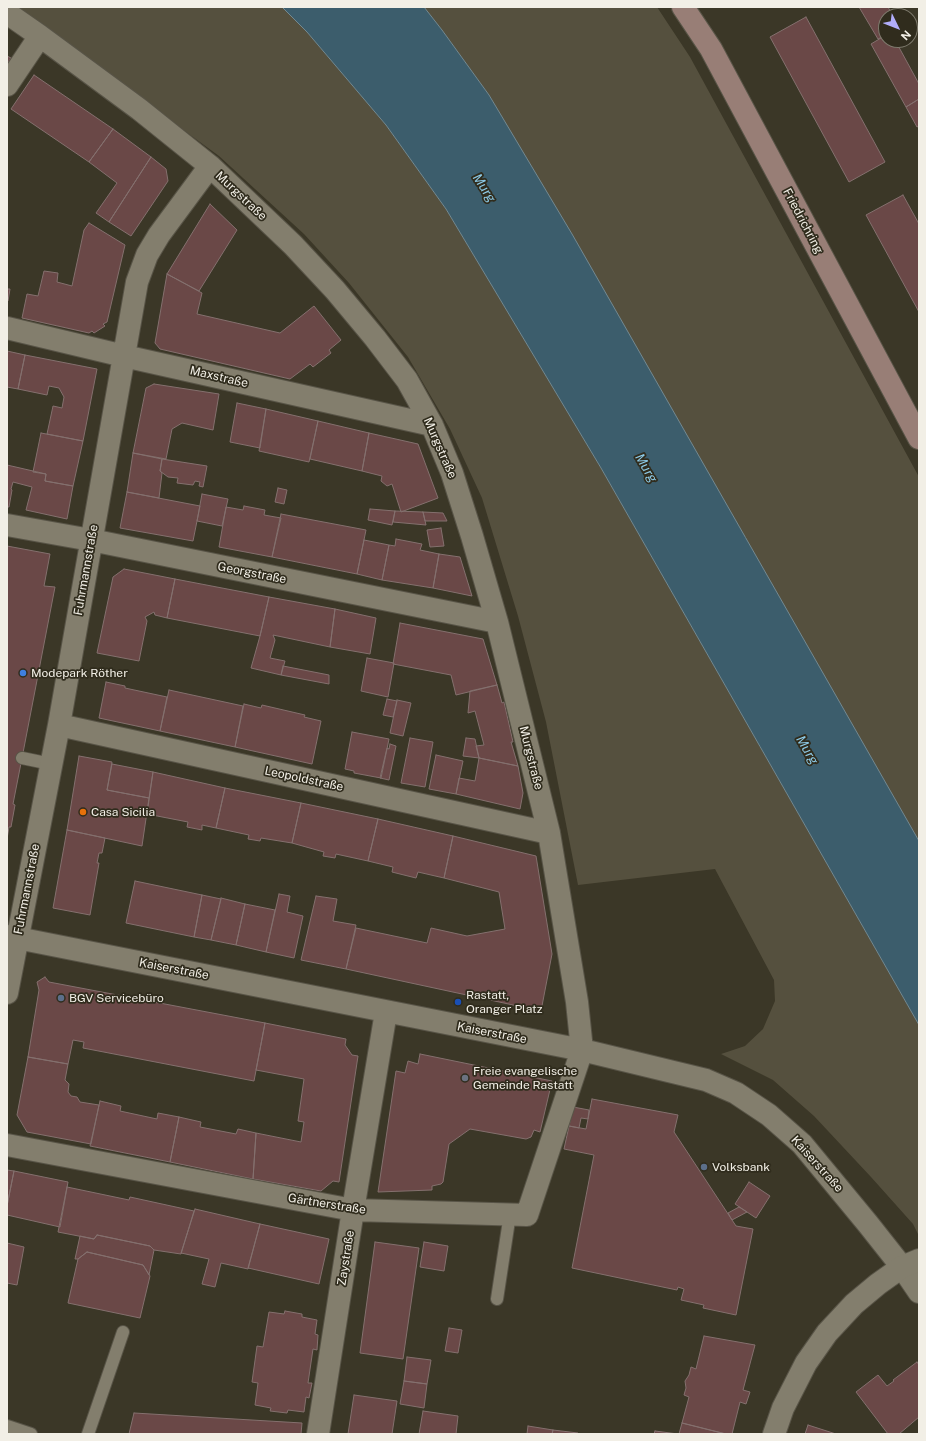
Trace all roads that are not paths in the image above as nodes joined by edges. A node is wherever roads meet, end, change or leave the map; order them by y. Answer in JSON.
{"nodes":[{"id":1,"x":683,"y":7,"type":"edge"},
{"id":2,"x":7,"y":14,"type":"edge"},
{"id":3,"x":40,"y":36,"type":"junction"},
{"id":4,"x":7,"y":85,"type":"edge"},
{"id":5,"x":210,"y":166,"type":"junction"},
{"id":6,"x":7,"y":328,"type":"edge"},
{"id":7,"x":124,"y":356,"type":"junction"},
{"id":8,"x":432,"y":425,"type":"junction"},
{"id":9,"x":918,"y":436,"type":"edge"},
{"id":10,"x":7,"y":525,"type":"edge"},
{"id":11,"x":91,"y":540,"type":"junction"},
{"id":12,"x":497,"y":622,"type":"junction"},
{"id":13,"x":59,"y":725,"type":"junction"},
{"id":14,"x":22,"y":758,"type":"dead end"},
{"id":15,"x":52,"y":764,"type":"junction"},
{"id":16,"x":550,"y":833,"type":"junction"},
{"id":17,"x":12,"y":937,"type":"edge"},
{"id":18,"x":7,"y":993,"type":"edge"},
{"id":19,"x":386,"y":1012,"type":"junction"},
{"id":20,"x":582,"y":1050,"type":"junction"},
{"id":21,"x":7,"y":1145,"type":"edge"},
{"id":22,"x":353,"y":1210,"type":"junction"},
{"id":23,"x":510,"y":1214,"type":"junction"},
{"id":24,"x":911,"y":1264,"type":"edge"},
{"id":25,"x":919,"y":1292,"type":"edge"},
{"id":26,"x":496,"y":1299,"type":"dead end"},
{"id":27,"x":123,"y":1332,"type":"dead end"},
{"id":28,"x":7,"y":1426,"type":"edge"},
{"id":29,"x":31,"y":1434,"type":"edge"},
{"id":30,"x":88,"y":1434,"type":"edge"},
{"id":31,"x":318,"y":1434,"type":"edge"},
{"id":32,"x":774,"y":1434,"type":"edge"}],
"edges":[{"from":1,"to":9,"type":"main road","name":"Friedrichring"},
{"from":2,"to":3,"type":"street","name":"Murgstraße"},
{"from":3,"to":4,"type":"street"},
{"from":3,"to":5,"type":"street","name":"Murgstraße"},
{"from":5,"to":7,"type":"street","name":"Fuhrmannstraße"},
{"from":5,"to":8,"type":"street","name":"Murgstraße"},
{"from":6,"to":7,"type":"street","name":"Maxstraße"},
{"from":7,"to":8,"type":"street","name":"Maxstraße"},
{"from":7,"to":11,"type":"street","name":"Fuhrmannstraße"},
{"from":8,"to":12,"type":"street","name":"Murgstraße"},
{"from":10,"to":11,"type":"street","name":"Georgstraße"},
{"from":11,"to":12,"type":"street","name":"Georgstraße"},
{"from":11,"to":13,"type":"street","name":"Fuhrmannstraße"},
{"from":12,"to":16,"type":"street","name":"Murgstraße"},
{"from":13,"to":15,"type":"street","name":"Fuhrmannstraße"},
{"from":13,"to":16,"type":"street","name":"Leopoldstraße"},
{"from":14,"to":15,"type":"lane"},
{"from":15,"to":17,"type":"street","name":"Fuhrmannstraße"},
{"from":16,"to":20,"type":"street","name":"Murgstraße"},
{"from":17,"to":18,"type":"street","name":"Fuhrmannstraße"},
{"from":17,"to":19,"type":"street","name":"Kaiserstraße"},
{"from":19,"to":20,"type":"street","name":"Kaiserstraße"},
{"from":19,"to":22,"type":"street","name":"Zaystraße"},
{"from":20,"to":23,"type":"street","name":"Gärtnerstraße"},
{"from":20,"to":24,"type":"street","name":"Kaiserstraße"},
{"from":21,"to":22,"type":"street","name":"Gärtnerstraße"},
{"from":22,"to":23,"type":"street","name":"Gärtnerstraße"},
{"from":22,"to":31,"type":"street","name":"Zaystraße"},
{"from":23,"to":26,"type":"lane"},
{"from":24,"to":25,"type":"street","name":"Kaiserstraße"},
{"from":24,"to":32,"type":"street"},
{"from":27,"to":30,"type":"lane"},
{"from":28,"to":29,"type":"lane"}]}
